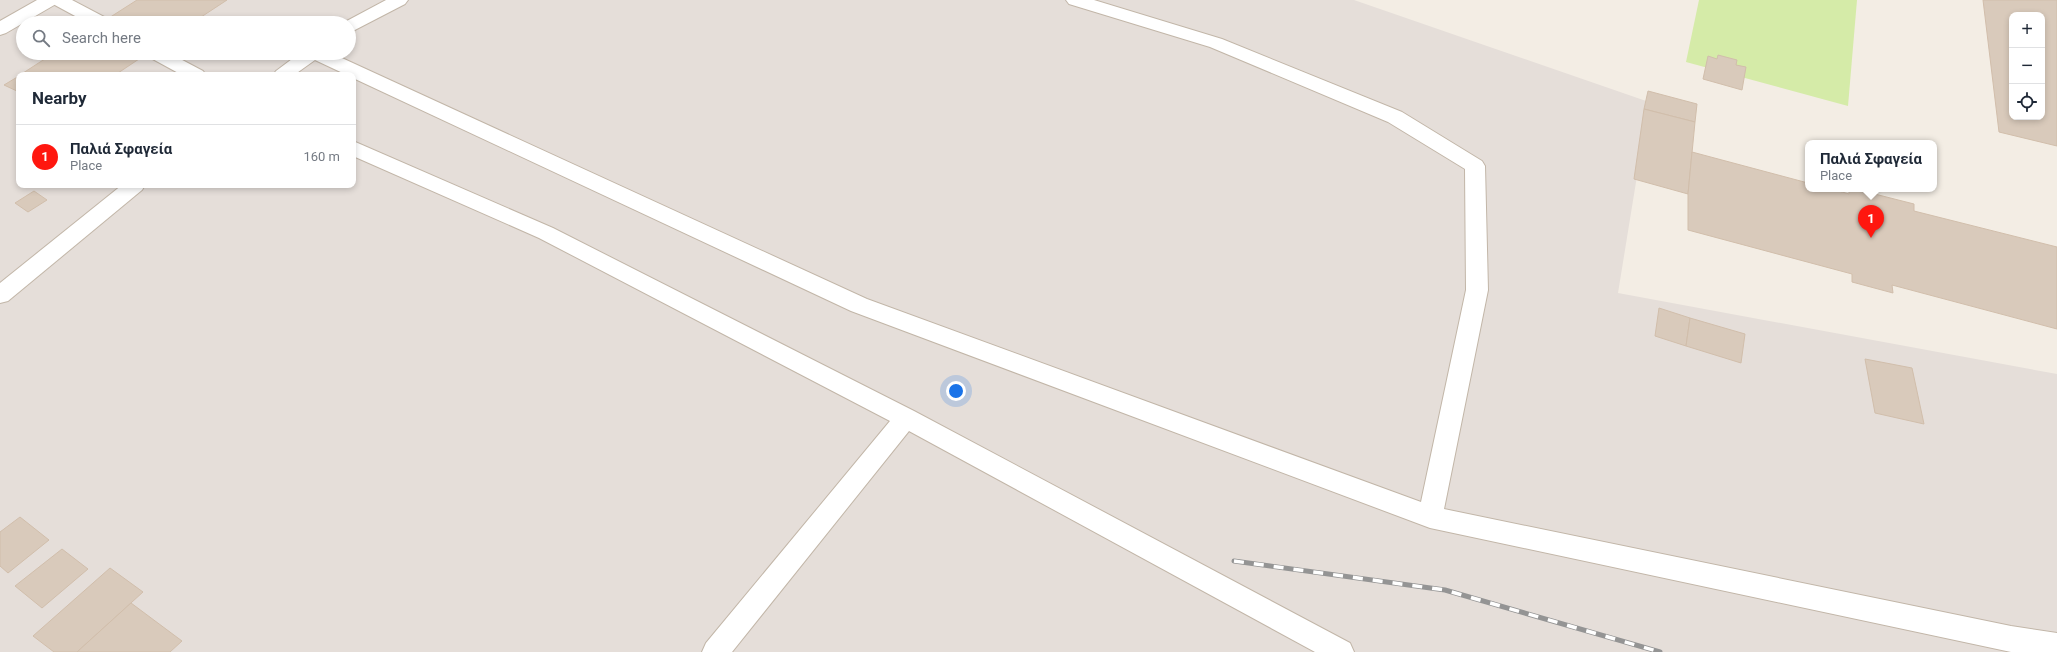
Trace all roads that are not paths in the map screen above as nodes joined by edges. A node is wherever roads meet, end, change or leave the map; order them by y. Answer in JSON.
{"nodes":[{"id":1,"x":50,"y":0,"type":"edge"},
{"id":2,"x":59,"y":0,"type":"edge"},
{"id":3,"x":399,"y":0,"type":"edge"},
{"id":4,"x":1075,"y":0,"type":"edge"},
{"id":5,"x":23,"y":16,"type":"edge"},
{"id":6,"x":89,"y":16,"type":"edge"},
{"id":7,"x":16,"y":20,"type":"edge"},
{"id":8,"x":356,"y":23,"type":"edge"},
{"id":9,"x":0,"y":30,"type":"edge"},
{"id":10,"x":168,"y":60,"type":"edge"},
{"id":11,"x":304,"y":60,"type":"edge"},
{"id":12,"x":329,"y":60,"type":"edge"},
{"id":13,"x":191,"y":72,"type":"edge"},
{"id":14,"x":286,"y":72,"type":"edge"},
{"id":15,"x":355,"y":72,"type":"edge"},
{"id":16,"x":356,"y":72,"type":"edge"},
{"id":17,"x":356,"y":149,"type":"edge"},
{"id":18,"x":131,"y":188,"type":"edge"},
{"id":19,"x":0,"y":295,"type":"edge"},
{"id":20,"x":906,"y":418,"type":"junction"},
{"id":21,"x":1430,"y":516,"type":"junction"},
{"id":22,"x":2057,"y":646,"type":"edge"},
{"id":23,"x":715,"y":652,"type":"edge"},
{"id":24,"x":1341,"y":652,"type":"edge"}],
"edges":[{"from":1,"to":5,"type":"street"},
{"from":2,"to":6,"type":"street"},
{"from":3,"to":8,"type":"street"},
{"from":4,"to":21,"type":"street"},
{"from":7,"to":9,"type":"street"},
{"from":10,"to":13,"type":"street"},
{"from":11,"to":14,"type":"street"},
{"from":12,"to":15,"type":"street"},
{"from":16,"to":21,"type":"street"},
{"from":17,"to":20,"type":"street"},
{"from":18,"to":19,"type":"street"},
{"from":20,"to":23,"type":"street"},
{"from":20,"to":24,"type":"street"},
{"from":21,"to":22,"type":"street"}]}
